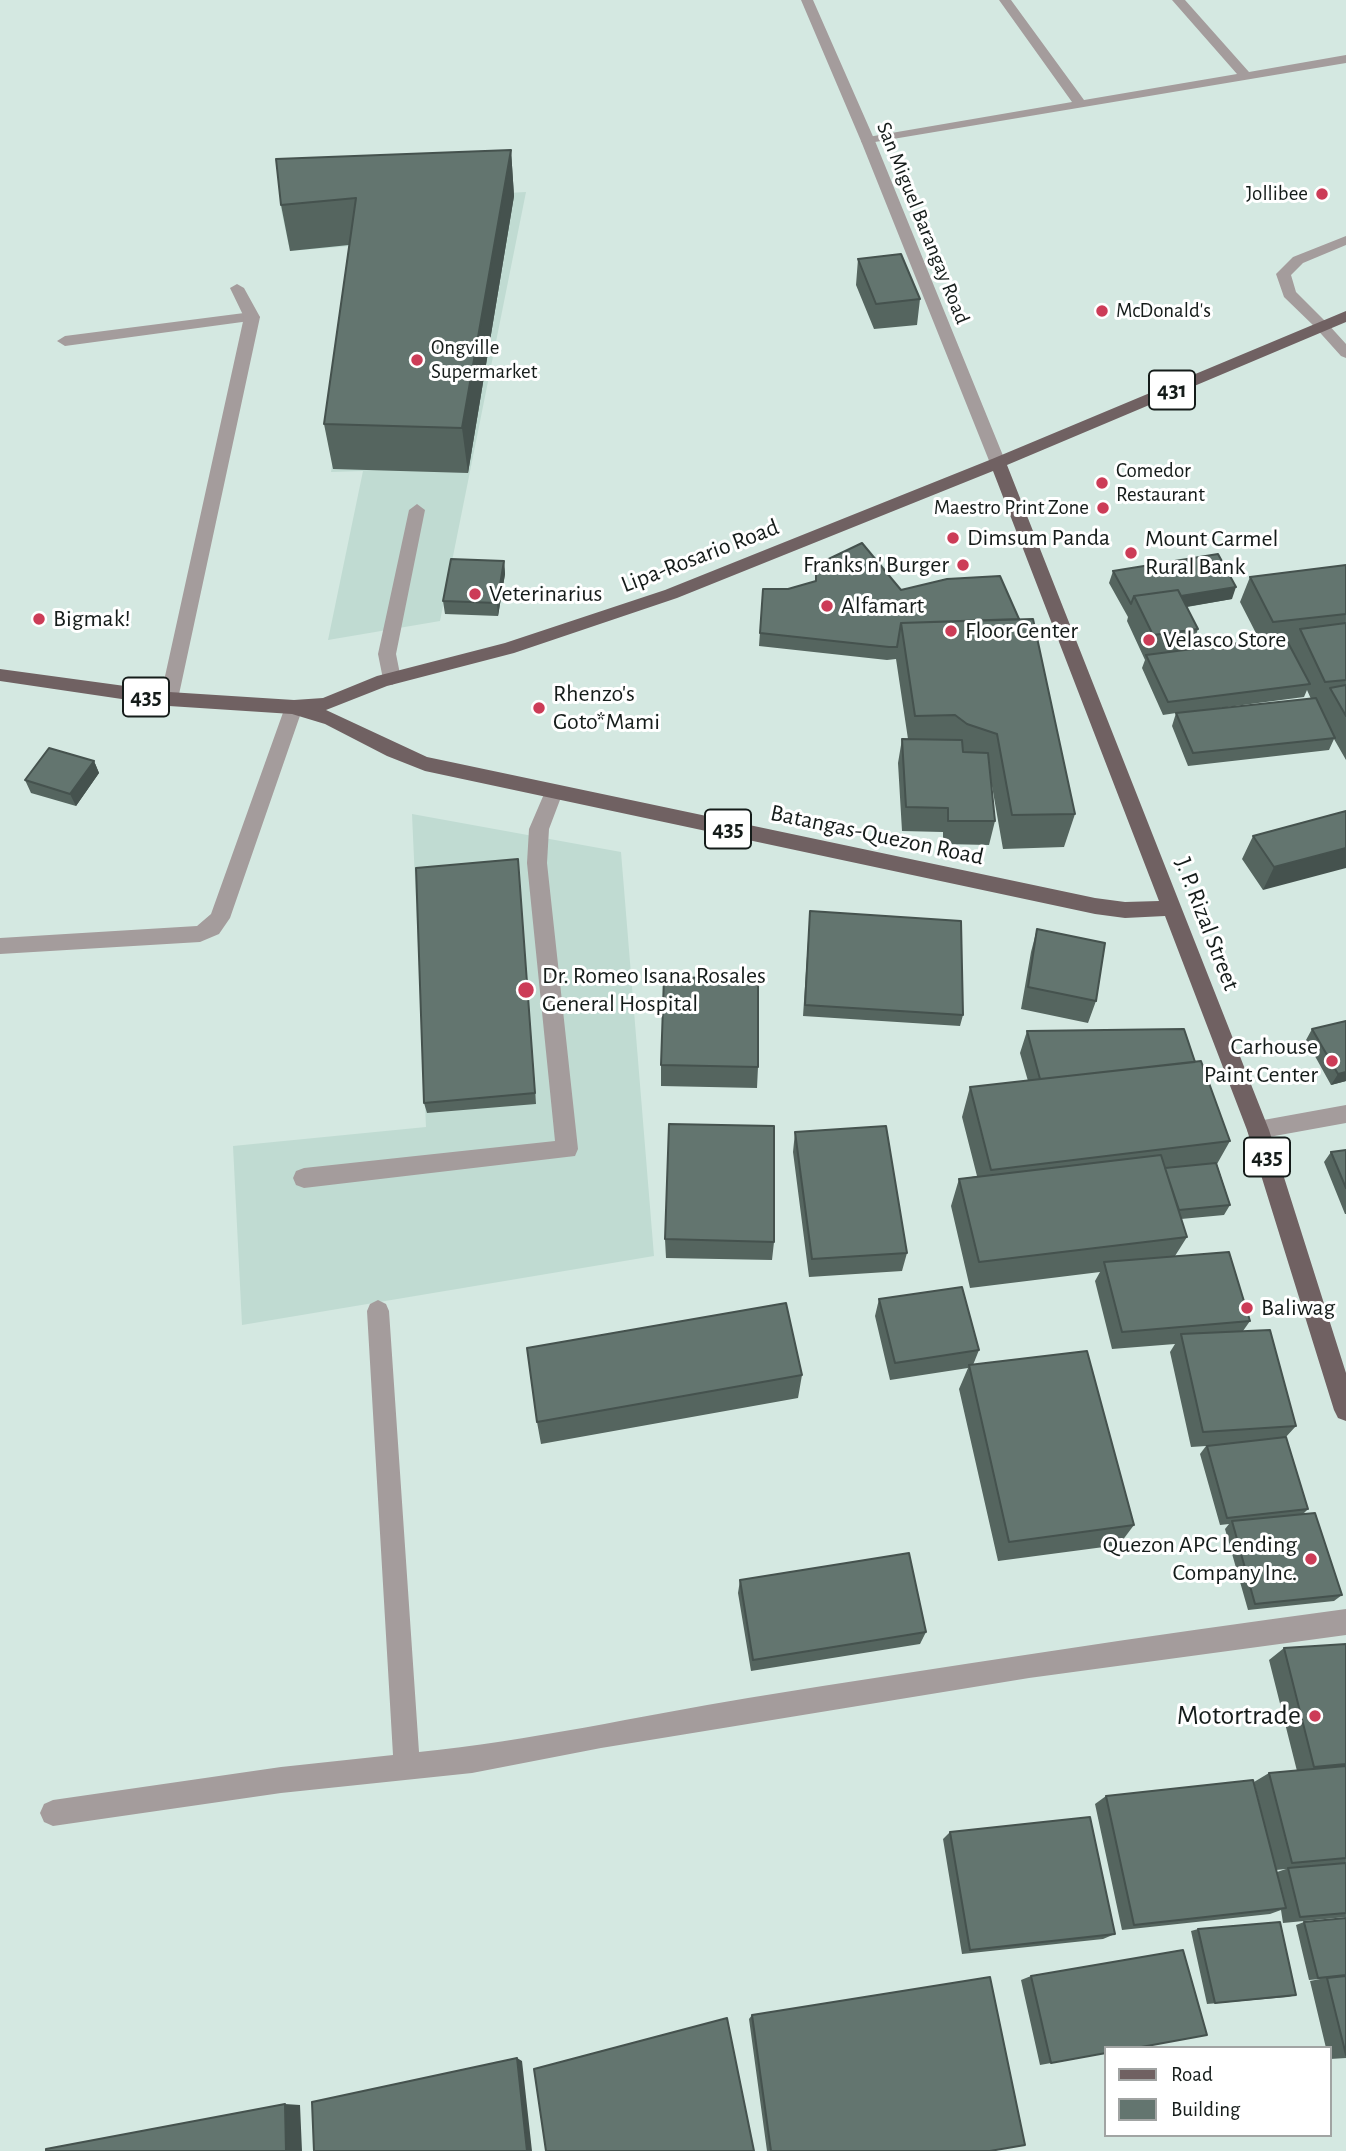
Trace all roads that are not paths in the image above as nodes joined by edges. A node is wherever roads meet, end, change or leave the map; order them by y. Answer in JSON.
{"nodes":[{"id":1,"x":807,"y":0,"type":"edge"},
{"id":2,"x":1005,"y":0,"type":"edge"},
{"id":3,"x":1178,"y":0,"type":"edge"},
{"id":4,"x":1346,"y":60,"type":"edge"},
{"id":5,"x":1247,"y":76,"type":"junction"},
{"id":6,"x":1081,"y":104,"type":"junction"},
{"id":7,"x":868,"y":141,"type":"junction"},
{"id":8,"x":1346,"y":240,"type":"edge"},
{"id":9,"x":237,"y":288,"type":"dead end"},
{"id":10,"x":1346,"y":316,"type":"edge"},
{"id":11,"x":252,"y":317,"type":"junction"},
{"id":12,"x":1322,"y":327,"type":"junction"},
{"id":13,"x":65,"y":341,"type":"dead end"},
{"id":14,"x":1346,"y":353,"type":"edge"},
{"id":15,"x":998,"y":463,"type":"junction"},
{"id":16,"x":417,"y":510,"type":"dead end"},
{"id":17,"x":0,"y":675,"type":"edge"},
{"id":18,"x":392,"y":679,"type":"junction"},
{"id":19,"x":169,"y":699,"type":"junction"},
{"id":20,"x":294,"y":707,"type":"junction"},
{"id":21,"x":554,"y":792,"type":"junction"},
{"id":22,"x":1173,"y":908,"type":"junction"},
{"id":23,"x":0,"y":946,"type":"edge"},
{"id":24,"x":1346,"y":1114,"type":"edge"},
{"id":25,"x":1258,"y":1130,"type":"junction"},
{"id":26,"x":304,"y":1178,"type":"dead end"},
{"id":27,"x":378,"y":1311,"type":"dead end"},
{"id":28,"x":1346,"y":1410,"type":"edge"},
{"id":29,"x":1346,"y":1622,"type":"edge"},
{"id":30,"x":407,"y":1768,"type":"junction"},
{"id":31,"x":53,"y":1813,"type":"dead end"}],
"edges":[{"from":1,"to":7,"type":"street","name":"San Miguel Barangay Road"},
{"from":2,"to":6,"type":"street"},
{"from":3,"to":5,"type":"street"},
{"from":4,"to":5,"type":"street"},
{"from":5,"to":6,"type":"street"},
{"from":6,"to":7,"type":"street"},
{"from":7,"to":15,"type":"street","name":"San Miguel Barangay Road"},
{"from":8,"to":12,"type":"street"},
{"from":9,"to":11,"type":"street"},
{"from":10,"to":12,"type":"main road","name":"Lipa-Rosario Road","number":"431"},
{"from":11,"to":13,"type":"street"},
{"from":11,"to":19,"type":"street"},
{"from":12,"to":14,"type":"street"},
{"from":12,"to":15,"type":"main road","name":"Lipa-Rosario Road","number":"431"},
{"from":15,"to":18,"type":"main road","name":"Lipa-Rosario Road","number":"435"},
{"from":15,"to":22,"type":"main road","name":"J. P. Rizal Street","number":"435"},
{"from":16,"to":18,"type":"street"},
{"from":17,"to":19,"type":"main road","name":"Lipa-Rosario Road","number":"435"},
{"from":18,"to":20,"type":"main road","name":"Lipa-Rosario Road","number":"435"},
{"from":19,"to":20,"type":"main road","name":"Lipa-Rosario Road","number":"435"},
{"from":20,"to":21,"type":"main road","name":"Batangas-Quezon Road","number":"435"},
{"from":20,"to":23,"type":"street"},
{"from":21,"to":22,"type":"main road","name":"Batangas-Quezon Road","number":"435"},
{"from":21,"to":26,"type":"street"},
{"from":22,"to":25,"type":"main road","name":"J. P. Rizal Street","number":"435"},
{"from":24,"to":25,"type":"street"},
{"from":25,"to":28,"type":"main road","name":"J. P. Rizal Street","number":"435"},
{"from":27,"to":30,"type":"street"},
{"from":29,"to":30,"type":"street"},
{"from":30,"to":31,"type":"street"}]}
